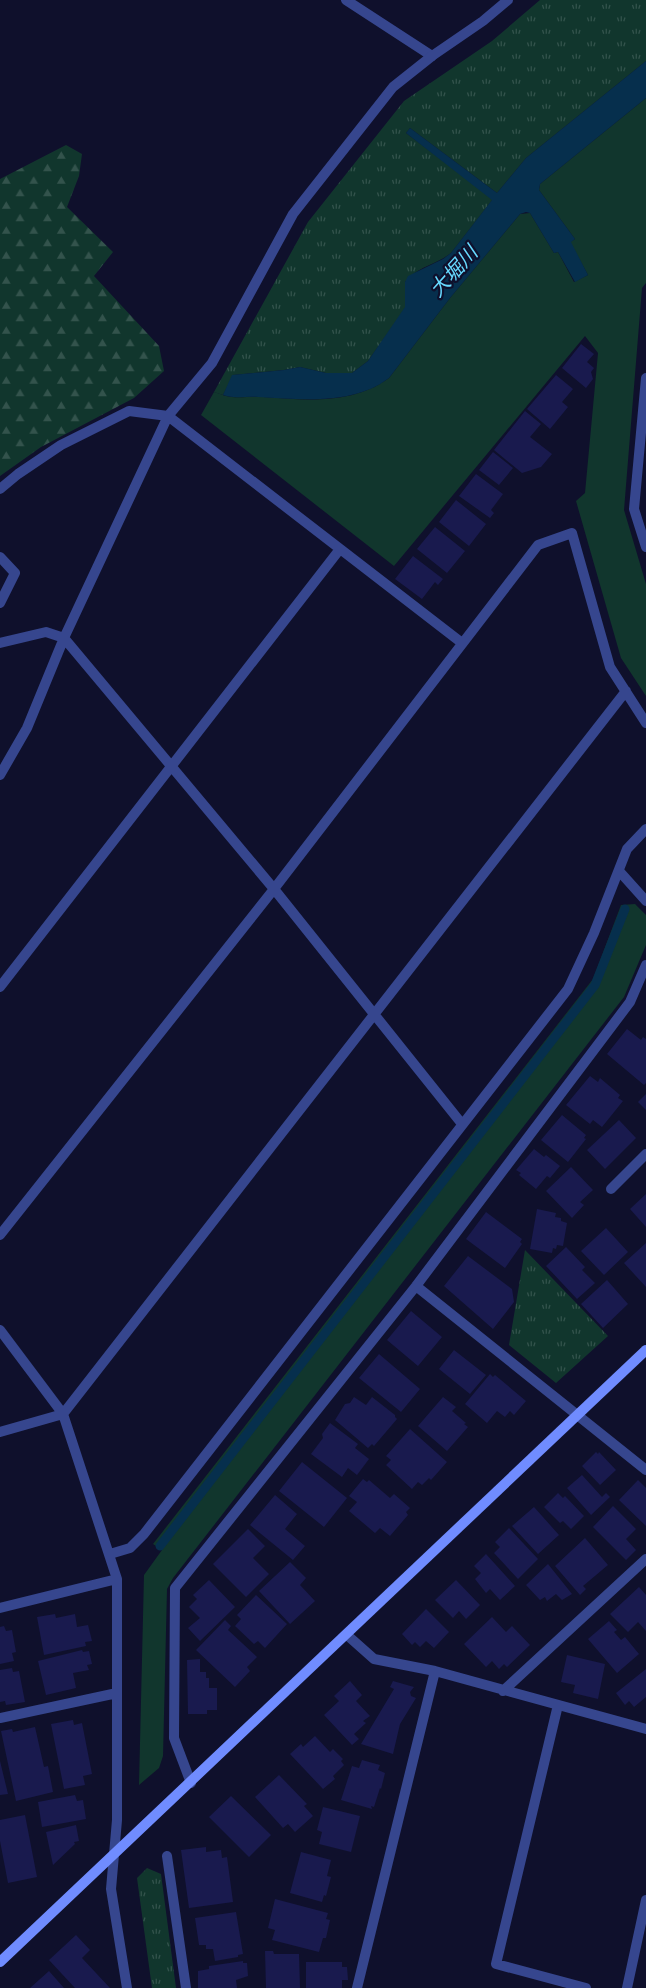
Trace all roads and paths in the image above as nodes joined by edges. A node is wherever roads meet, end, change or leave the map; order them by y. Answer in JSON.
{"nodes":[{"id":1,"x":346,"y":0,"type":"edge"},
{"id":2,"x":508,"y":0,"type":"edge"},
{"id":3,"x":432,"y":56,"type":"junction"},
{"id":4,"x":646,"y":378,"type":"edge"},
{"id":5,"x":168,"y":416,"type":"junction"},
{"id":6,"x":0,"y":489,"type":"edge"},
{"id":7,"x":646,"y":547,"type":"edge"},
{"id":8,"x":340,"y":549,"type":"junction"},
{"id":9,"x":0,"y":557,"type":"edge"},
{"id":10,"x":0,"y":603,"type":"edge"},
{"id":11,"x":64,"y":638,"type":"junction"},
{"id":12,"x":462,"y":642,"type":"junction"},
{"id":13,"x":0,"y":643,"type":"edge"},
{"id":14,"x":626,"y":691,"type":"junction"},
{"id":15,"x":646,"y":723,"type":"edge"},
{"id":16,"x":171,"y":766,"type":"junction"},
{"id":17,"x":0,"y":775,"type":"edge"},
{"id":18,"x":646,"y":829,"type":"edge"},
{"id":19,"x":620,"y":872,"type":"junction"},
{"id":20,"x":274,"y":889,"type":"junction"},
{"id":21,"x":646,"y":901,"type":"edge"},
{"id":22,"x":646,"y":966,"type":"edge"},
{"id":23,"x":0,"y":987,"type":"edge"},
{"id":24,"x":374,"y":1014,"type":"junction"},
{"id":25,"x":462,"y":1124,"type":"junction"},
{"id":26,"x":646,"y":1154,"type":"edge"},
{"id":27,"x":611,"y":1189,"type":"dead end"},
{"id":28,"x":0,"y":1235,"type":"edge"},
{"id":29,"x":416,"y":1286,"type":"junction"},
{"id":30,"x":0,"y":1330,"type":"edge"},
{"id":31,"x":646,"y":1350,"type":"edge"},
{"id":32,"x":64,"y":1414,"type":"junction"},
{"id":33,"x":578,"y":1414,"type":"junction"},
{"id":34,"x":0,"y":1432,"type":"edge"},
{"id":35,"x":646,"y":1470,"type":"edge"},
{"id":36,"x":110,"y":1554,"type":"junction"},
{"id":37,"x":646,"y":1559,"type":"edge"},
{"id":38,"x":118,"y":1579,"type":"junction"},
{"id":39,"x":0,"y":1608,"type":"edge"},
{"id":40,"x":347,"y":1635,"type":"junction"},
{"id":41,"x":436,"y":1671,"type":"junction"},
{"id":42,"x":504,"y":1691,"type":"junction"},
{"id":43,"x":117,"y":1693,"type":"junction"},
{"id":44,"x":558,"y":1705,"type":"junction"},
{"id":45,"x":0,"y":1718,"type":"edge"},
{"id":46,"x":646,"y":1728,"type":"edge"},
{"id":47,"x":190,"y":1783,"type":"junction"},
{"id":48,"x":114,"y":1855,"type":"junction"},
{"id":49,"x":167,"y":1856,"type":"dead end"},
{"id":50,"x":646,"y":1900,"type":"edge"},
{"id":51,"x":0,"y":1962,"type":"edge"},
{"id":52,"x":127,"y":1988,"type":"edge"},
{"id":53,"x":186,"y":1988,"type":"edge"},
{"id":54,"x":357,"y":1988,"type":"edge"},
{"id":55,"x":586,"y":1988,"type":"edge"},
{"id":56,"x":627,"y":1988,"type":"edge"}],
"edges":[{"from":1,"to":3,"type":"street"},
{"from":2,"to":3,"type":"street"},
{"from":3,"to":5,"type":"street"},
{"from":4,"to":7,"type":"street"},
{"from":5,"to":6,"type":"street"},
{"from":5,"to":8,"type":"street"},
{"from":5,"to":11,"type":"street"},
{"from":8,"to":12,"type":"street"},
{"from":8,"to":16,"type":"street"},
{"from":9,"to":10,"type":"street"},
{"from":11,"to":13,"type":"street"},
{"from":11,"to":16,"type":"street"},
{"from":11,"to":17,"type":"street"},
{"from":12,"to":14,"type":"street"},
{"from":12,"to":20,"type":"street"},
{"from":14,"to":15,"type":"street"},
{"from":14,"to":24,"type":"street"},
{"from":16,"to":20,"type":"street"},
{"from":16,"to":23,"type":"street"},
{"from":18,"to":19,"type":"street"},
{"from":19,"to":21,"type":"street"},
{"from":19,"to":25,"type":"street"},
{"from":20,"to":24,"type":"street"},
{"from":20,"to":28,"type":"street"},
{"from":22,"to":29,"type":"street"},
{"from":24,"to":25,"type":"street"},
{"from":24,"to":32,"type":"street"},
{"from":25,"to":36,"type":"street"},
{"from":26,"to":27,"type":"street"},
{"from":29,"to":33,"type":"street"},
{"from":29,"to":47,"type":"street"},
{"from":30,"to":32,"type":"street"},
{"from":31,"to":33,"type":"street"},
{"from":32,"to":34,"type":"street"},
{"from":32,"to":36,"type":"street"},
{"from":33,"to":35,"type":"street"},
{"from":33,"to":40,"type":"street"},
{"from":36,"to":38,"type":"street"},
{"from":37,"to":42,"type":"street"},
{"from":38,"to":39,"type":"street"},
{"from":38,"to":43,"type":"street"},
{"from":40,"to":41,"type":"street"},
{"from":40,"to":47,"type":"street"},
{"from":41,"to":42,"type":"street"},
{"from":41,"to":54,"type":"street"},
{"from":42,"to":44,"type":"street"},
{"from":43,"to":45,"type":"street"},
{"from":43,"to":48,"type":"street"},
{"from":44,"to":46,"type":"street"},
{"from":44,"to":55,"type":"street"},
{"from":47,"to":48,"type":"street"},
{"from":48,"to":51,"type":"street"},
{"from":48,"to":52,"type":"street"},
{"from":49,"to":53,"type":"street"},
{"from":50,"to":56,"type":"street"}]}
